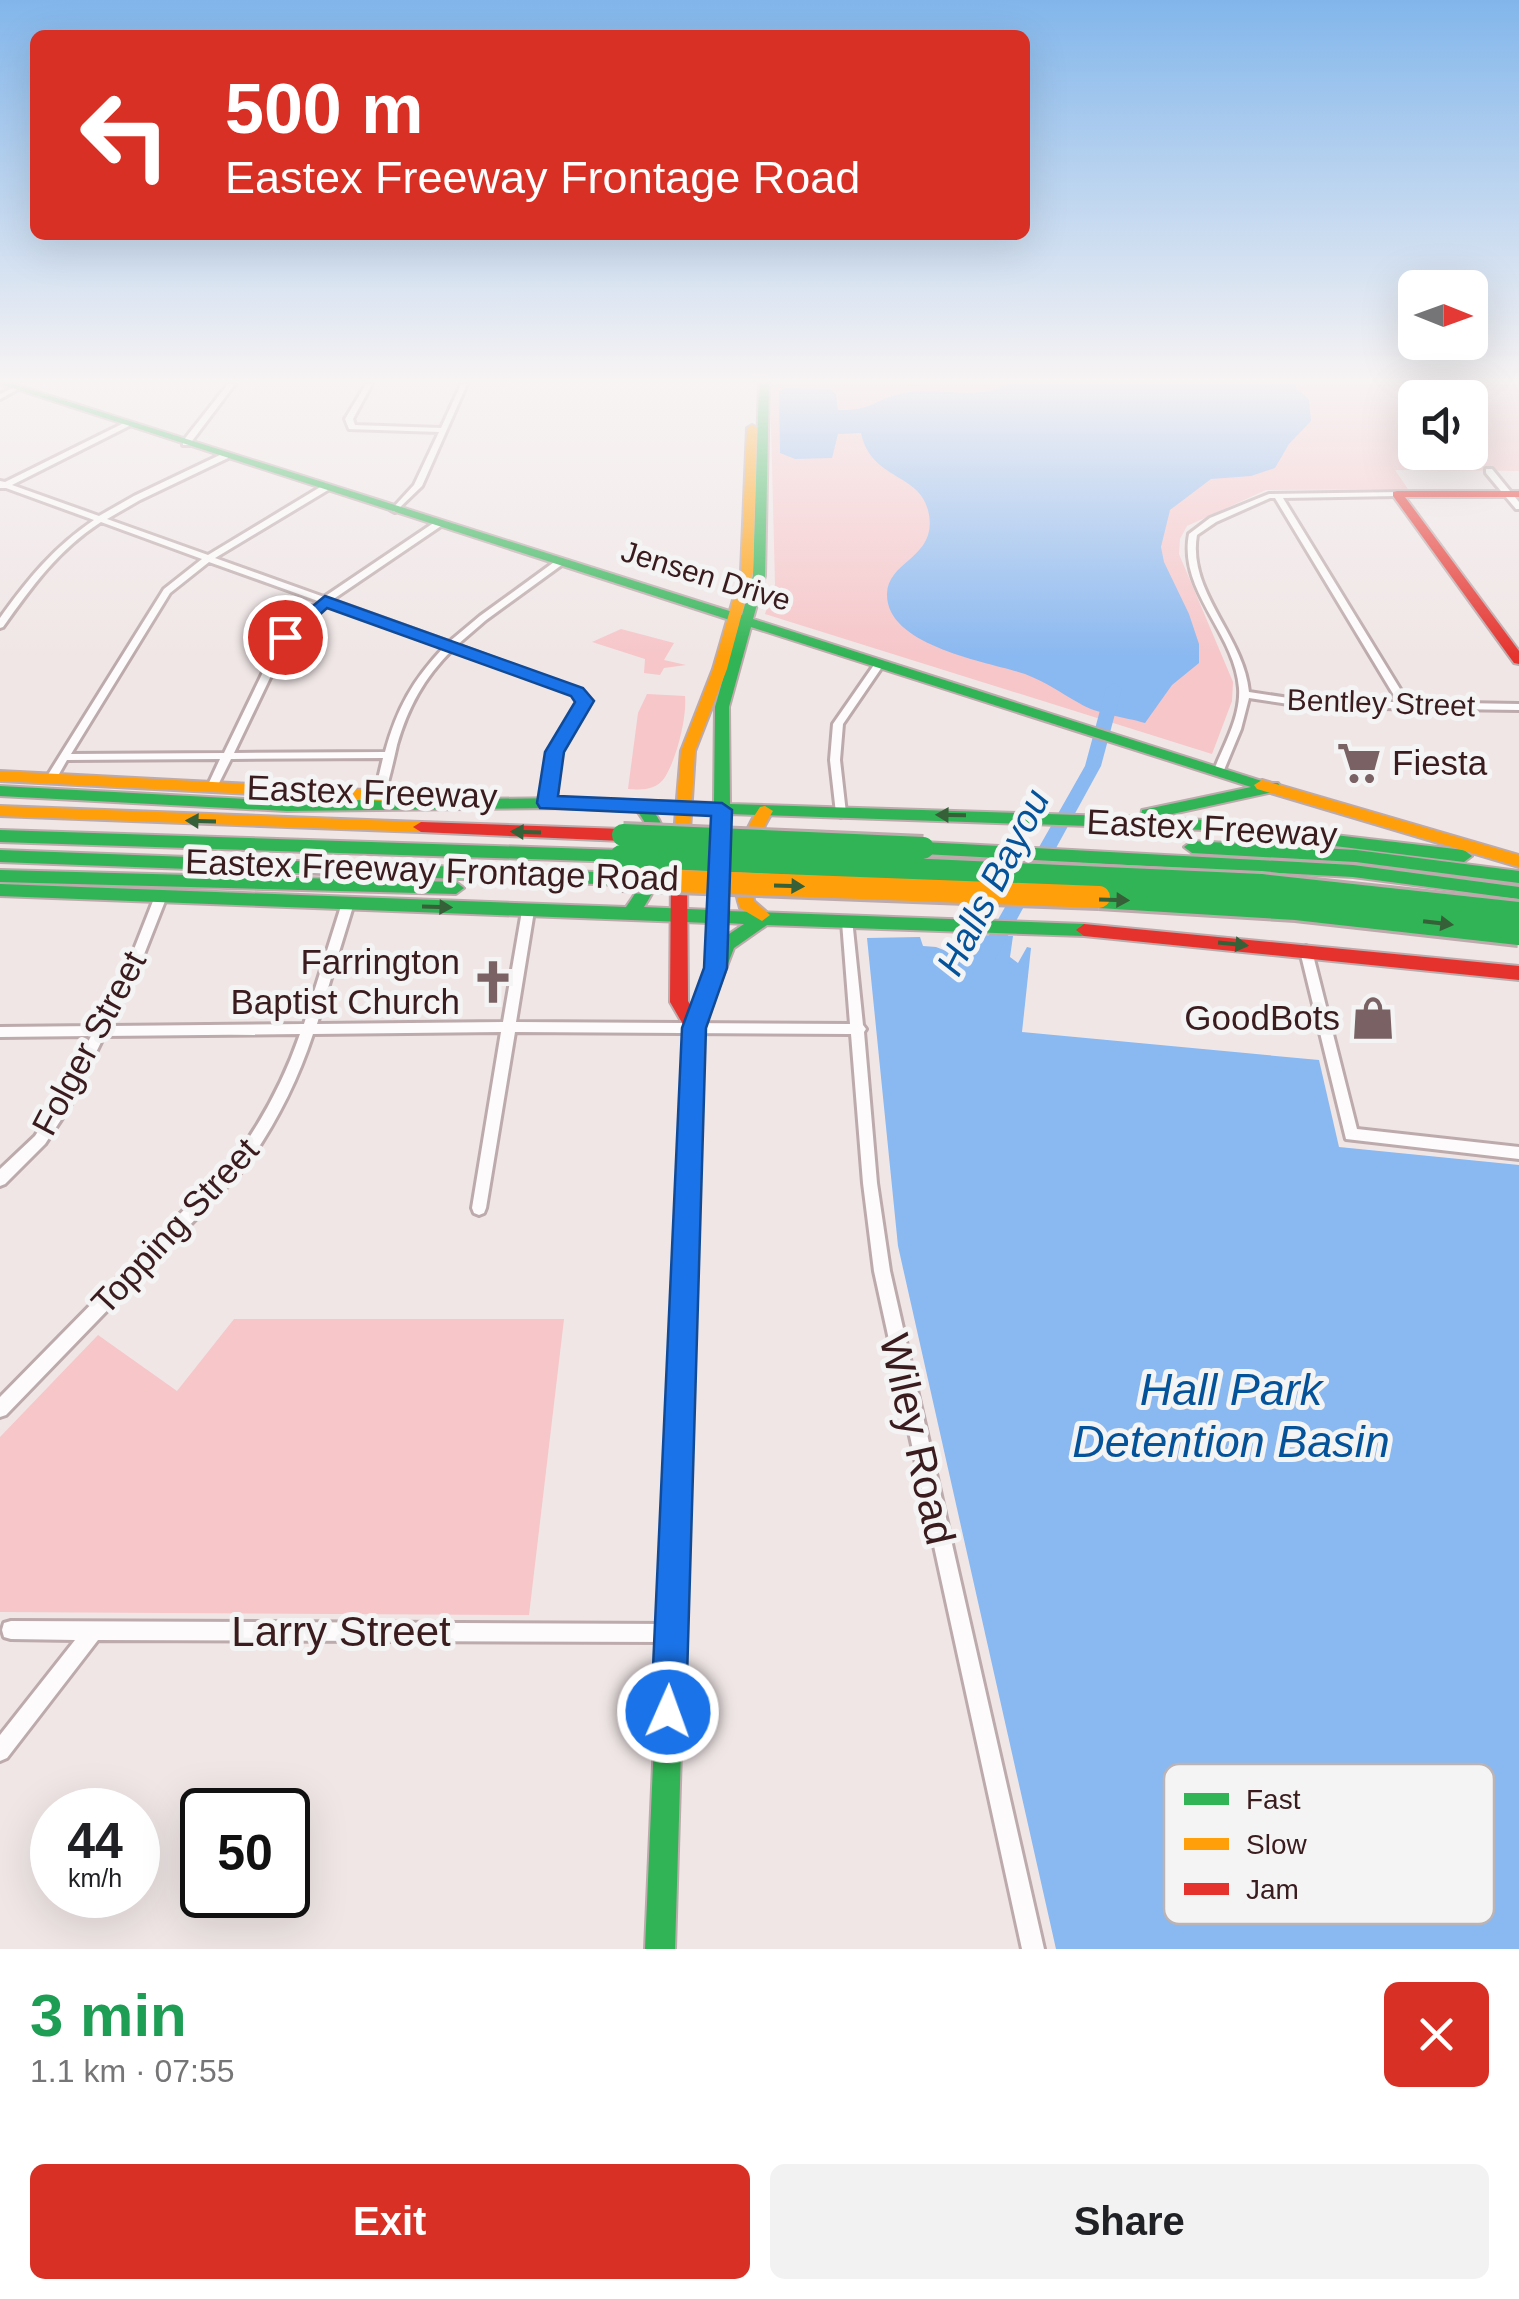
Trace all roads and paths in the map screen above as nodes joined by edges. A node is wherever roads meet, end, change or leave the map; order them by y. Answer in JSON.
{"nodes":[{"id":1,"x":189,"y":475,"type":"edge"},
{"id":2,"x":284,"y":475,"type":"edge"},
{"id":3,"x":423,"y":475,"type":"edge"},
{"id":4,"x":756,"y":475,"type":"edge"},
{"id":5,"x":1493,"y":475,"type":"edge"},
{"id":6,"x":2,"y":485,"type":"edge"},
{"id":7,"x":324,"y":488,"type":"junction"},
{"id":8,"x":1397,"y":494,"type":"junction"},
{"id":9,"x":1278,"y":495,"type":"junction"},
{"id":10,"x":1515,"y":499,"type":"edge"},
{"id":11,"x":395,"y":510,"type":"junction"},
{"id":12,"x":102,"y":520,"type":"junction"},
{"id":13,"x":438,"y":524,"type":"junction"},
{"id":14,"x":209,"y":558,"type":"junction"},
{"id":15,"x":560,"y":562,"type":"junction"},
{"id":16,"x":325,"y":601,"type":"junction"},
{"id":17,"x":743,"y":618,"type":"junction"},
{"id":18,"x":0,"y":625,"type":"edge"},
{"id":19,"x":451,"y":646,"type":"junction"},
{"id":20,"x":1519,"y":660,"type":"edge"},
{"id":21,"x":879,"y":664,"type":"junction"},
{"id":22,"x":1244,"y":694,"type":"junction"},
{"id":23,"x":1405,"y":706,"type":"junction"},
{"id":24,"x":714,"y":707,"type":"junction"},
{"id":25,"x":1519,"y":707,"type":"edge"},
{"id":26,"x":228,"y":754,"type":"junction"},
{"id":27,"x":390,"y":754,"type":"junction"},
{"id":28,"x":64,"y":757,"type":"junction"},
{"id":29,"x":1219,"y":770,"type":"junction"},
{"id":30,"x":720,"y":771,"type":"junction"},
{"id":31,"x":685,"y":772,"type":"junction"},
{"id":32,"x":0,"y":776,"type":"edge"},
{"id":33,"x":54,"y":786,"type":"junction"},
{"id":34,"x":1274,"y":787,"type":"junction"},
{"id":35,"x":212,"y":788,"type":"junction"},
{"id":36,"x":0,"y":791,"type":"edge"},
{"id":37,"x":379,"y":796,"type":"junction"},
{"id":38,"x":1225,"y":800,"type":"junction"},
{"id":39,"x":0,"y":803,"type":"edge"},
{"id":40,"x":558,"y":803,"type":"junction"},
{"id":41,"x":641,"y":806,"type":"junction"},
{"id":42,"x":683,"y":808,"type":"junction"},
{"id":43,"x":722,"y":810,"type":"junction"},
{"id":44,"x":0,"y":811,"type":"edge"},
{"id":45,"x":765,"y":811,"type":"junction"},
{"id":46,"x":841,"y":814,"type":"junction"},
{"id":47,"x":83,"y":815,"type":"junction"},
{"id":48,"x":1144,"y":818,"type":"junction"},
{"id":49,"x":1393,"y":823,"type":"junction"},
{"id":50,"x":5,"y":834,"type":"edge"},
{"id":51,"x":923,"y":848,"type":"junction"},
{"id":52,"x":1519,"y":849,"type":"edge"},
{"id":53,"x":0,"y":856,"type":"edge"},
{"id":54,"x":622,"y":857,"type":"junction"},
{"id":55,"x":1519,"y":864,"type":"edge"},
{"id":56,"x":0,"y":876,"type":"edge"},
{"id":57,"x":1519,"y":877,"type":"edge"},
{"id":58,"x":580,"y":878,"type":"junction"},
{"id":59,"x":0,"y":887,"type":"edge"},
{"id":60,"x":165,"y":887,"type":"junction"},
{"id":61,"x":1519,"y":893,"type":"edge"},
{"id":62,"x":348,"y":904,"type":"junction"},
{"id":63,"x":528,"y":911,"type":"junction"},
{"id":64,"x":1519,"y":912,"type":"edge"},
{"id":65,"x":630,"y":914,"type":"junction"},
{"id":66,"x":676,"y":914,"type":"junction"},
{"id":67,"x":720,"y":914,"type":"junction"},
{"id":68,"x":767,"y":917,"type":"junction"},
{"id":69,"x":848,"y":922,"type":"junction"},
{"id":70,"x":1519,"y":934,"type":"edge"},
{"id":71,"x":1306,"y":951,"type":"junction"},
{"id":72,"x":716,"y":968,"type":"junction"},
{"id":73,"x":1519,"y":973,"type":"edge"},
{"id":74,"x":509,"y":1027,"type":"junction"},
{"id":75,"x":694,"y":1028,"type":"junction"},
{"id":76,"x":309,"y":1029,"type":"junction"},
{"id":77,"x":859,"y":1029,"type":"junction"},
{"id":78,"x":100,"y":1031,"type":"junction"},
{"id":79,"x":0,"y":1032,"type":"edge"},
{"id":80,"x":1519,"y":1153,"type":"edge"},
{"id":81,"x":0,"y":1179,"type":"edge"},
{"id":82,"x":479,"y":1208,"type":"dead end"},
{"id":83,"x":0,"y":1409,"type":"edge"},
{"id":84,"x":11,"y":1630,"type":"dead end"},
{"id":85,"x":94,"y":1630,"type":"junction"},
{"id":86,"x":671,"y":1632,"type":"junction"},
{"id":87,"x":0,"y":1751,"type":"edge"},
{"id":88,"x":660,"y":1949,"type":"edge"},
{"id":89,"x":1033,"y":1949,"type":"edge"}],
"edges":[{"from":1,"to":12,"type":"street"},
{"from":2,"to":7,"type":"main road","name":"Jensen Drive"},
{"from":3,"to":11,"type":"street"},
{"from":4,"to":17,"type":"main road"},
{"from":5,"to":10,"type":"street"},
{"from":6,"to":12,"type":"street"},
{"from":7,"to":11,"type":"main road","name":"Jensen Drive"},
{"from":7,"to":14,"type":"street"},
{"from":8,"to":9,"type":"street"},
{"from":8,"to":10,"type":"main road"},
{"from":8,"to":20,"type":"main road"},
{"from":9,"to":22,"type":"street"},
{"from":9,"to":23,"type":"street"},
{"from":11,"to":13,"type":"main road","name":"Jensen Drive"},
{"from":12,"to":14,"type":"street"},
{"from":12,"to":18,"type":"street"},
{"from":13,"to":15,"type":"main road","name":"Jensen Drive"},
{"from":13,"to":16,"type":"street"},
{"from":14,"to":16,"type":"street"},
{"from":14,"to":28,"type":"street"},
{"from":15,"to":17,"type":"main road","name":"Jensen Drive"},
{"from":15,"to":19,"type":"street"},
{"from":16,"to":19,"type":"street"},
{"from":16,"to":26,"type":"street"},
{"from":17,"to":21,"type":"main road","name":"Jensen Drive"},
{"from":17,"to":24,"type":"main road"},
{"from":19,"to":27,"type":"street"},
{"from":19,"to":40,"type":"street"},
{"from":21,"to":29,"type":"main road","name":"Jensen Drive"},
{"from":21,"to":46,"type":"street"},
{"from":22,"to":23,"type":"street","name":"Bentley Street"},
{"from":22,"to":29,"type":"street"},
{"from":23,"to":25,"type":"street","name":"Bentley Street"},
{"from":24,"to":30,"type":"main road"},
{"from":24,"to":31,"type":"main road"},
{"from":26,"to":27,"type":"street"},
{"from":26,"to":28,"type":"street"},
{"from":26,"to":35,"type":"street"},
{"from":27,"to":37,"type":"street"},
{"from":28,"to":33,"type":"street"},
{"from":29,"to":34,"type":"main road","name":"Jensen Drive"},
{"from":29,"to":38,"type":"main road"},
{"from":30,"to":43,"type":"main road"},
{"from":30,"to":45,"type":"main road"},
{"from":31,"to":41,"type":"main road"},
{"from":31,"to":42,"type":"main road"},
{"from":32,"to":33,"type":"main road","name":"Eastex Freeway Frontage Road"},
{"from":33,"to":35,"type":"main road","name":"Eastex Freeway Frontage Road"},
{"from":33,"to":36,"type":"main road"},
{"from":33,"to":40,"type":"main road"},
{"from":34,"to":38,"type":"main road"},
{"from":34,"to":49,"type":"main road","name":"Jensen Drive"},
{"from":35,"to":37,"type":"main road","name":"Eastex Freeway Frontage Road"},
{"from":37,"to":40,"type":"main road","name":"Eastex Freeway Frontage Road"},
{"from":38,"to":48,"type":"main road"},
{"from":39,"to":47,"type":"main road"},
{"from":40,"to":41,"type":"main road","name":"Eastex Freeway Frontage Road"},
{"from":41,"to":42,"type":"main road","name":"Eastex Freeway Frontage Road"},
{"from":41,"to":65,"type":"main road"},
{"from":42,"to":43,"type":"main road","name":"Eastex Freeway Frontage Road"},
{"from":42,"to":66,"type":"main road"},
{"from":43,"to":45,"type":"main road","name":"Eastex Freeway Frontage Road"},
{"from":43,"to":67,"type":"main road"},
{"from":44,"to":47,"type":"main road","name":"Eastex Freeway"},
{"from":45,"to":46,"type":"main road","name":"Eastex Freeway Frontage Road"},
{"from":45,"to":68,"type":"main road"},
{"from":48,"to":46,"type":"main road","name":"Eastex Freeway Frontage Road","one_way":true},
{"from":54,"to":47,"type":"main road","name":"Eastex Freeway","one_way":true},
{"from":48,"to":55,"type":"main road","name":"Eastex Freeway Frontage Road"},
{"from":49,"to":52,"type":"main road","name":"Jensen Drive"},
{"from":49,"to":55,"type":"main road","name":"Jensen Drive"},
{"from":50,"to":54,"type":"main road"},
{"from":51,"to":54,"type":"main road","name":"Eastex Freeway","bridge":true},
{"from":51,"to":57,"type":"main road"},
{"from":51,"to":61,"type":"main road","name":"Eastex Freeway"},
{"from":53,"to":58,"type":"main road","name":"Eastex Freeway"},
{"from":54,"to":58,"type":"main road","name":"Eastex Freeway"},
{"from":54,"to":64,"type":"main road","bridge":true},
{"from":54,"to":70,"type":"main road","name":"Eastex Freeway","one_way":true,"bridge":true},
{"from":56,"to":60,"type":"main road"},
{"from":58,"to":60,"type":"main road"},
{"from":59,"to":60,"type":"main road","name":"Eastex Freeway Frontage Road"},
{"from":60,"to":62,"type":"main road","name":"Eastex Freeway Frontage Road"},
{"from":60,"to":78,"type":"street","name":"Folger Street"},
{"from":62,"to":63,"type":"main road","name":"Eastex Freeway Frontage Road","one_way":true},
{"from":62,"to":76,"type":"street","name":"Topping Street"},
{"from":63,"to":65,"type":"main road","name":"Eastex Freeway Frontage Road"},
{"from":63,"to":74,"type":"street"},
{"from":65,"to":66,"type":"main road","name":"Eastex Freeway Frontage Road"},
{"from":66,"to":67,"type":"main road","name":"Eastex Freeway Frontage Road"},
{"from":66,"to":75,"type":"main road"},
{"from":67,"to":68,"type":"main road","name":"Eastex Freeway Frontage Road"},
{"from":67,"to":72,"type":"main road"},
{"from":68,"to":69,"type":"main road","name":"Eastex Freeway Frontage Road"},
{"from":68,"to":72,"type":"main road"},
{"from":69,"to":71,"type":"main road","name":"Eastex Freeway Frontage Road","one_way":true},
{"from":69,"to":77,"type":"street","name":"Wiley Road"},
{"from":71,"to":73,"type":"main road","name":"Eastex Freeway Frontage Road"},
{"from":71,"to":80,"type":"street"},
{"from":72,"to":75,"type":"main road"},
{"from":74,"to":75,"type":"street"},
{"from":74,"to":76,"type":"street"},
{"from":74,"to":82,"type":"street"},
{"from":75,"to":77,"type":"street"},
{"from":75,"to":86,"type":"main road"},
{"from":76,"to":78,"type":"street"},
{"from":76,"to":83,"type":"street","name":"Topping Street"},
{"from":77,"to":89,"type":"street","name":"Wiley Road"},
{"from":78,"to":79,"type":"street"},
{"from":78,"to":81,"type":"street","name":"Folger Street"},
{"from":84,"to":85,"type":"street","name":"Larry Street"},
{"from":85,"to":86,"type":"street","name":"Larry Street"},
{"from":85,"to":87,"type":"street"},
{"from":86,"to":88,"type":"main road"}]}
